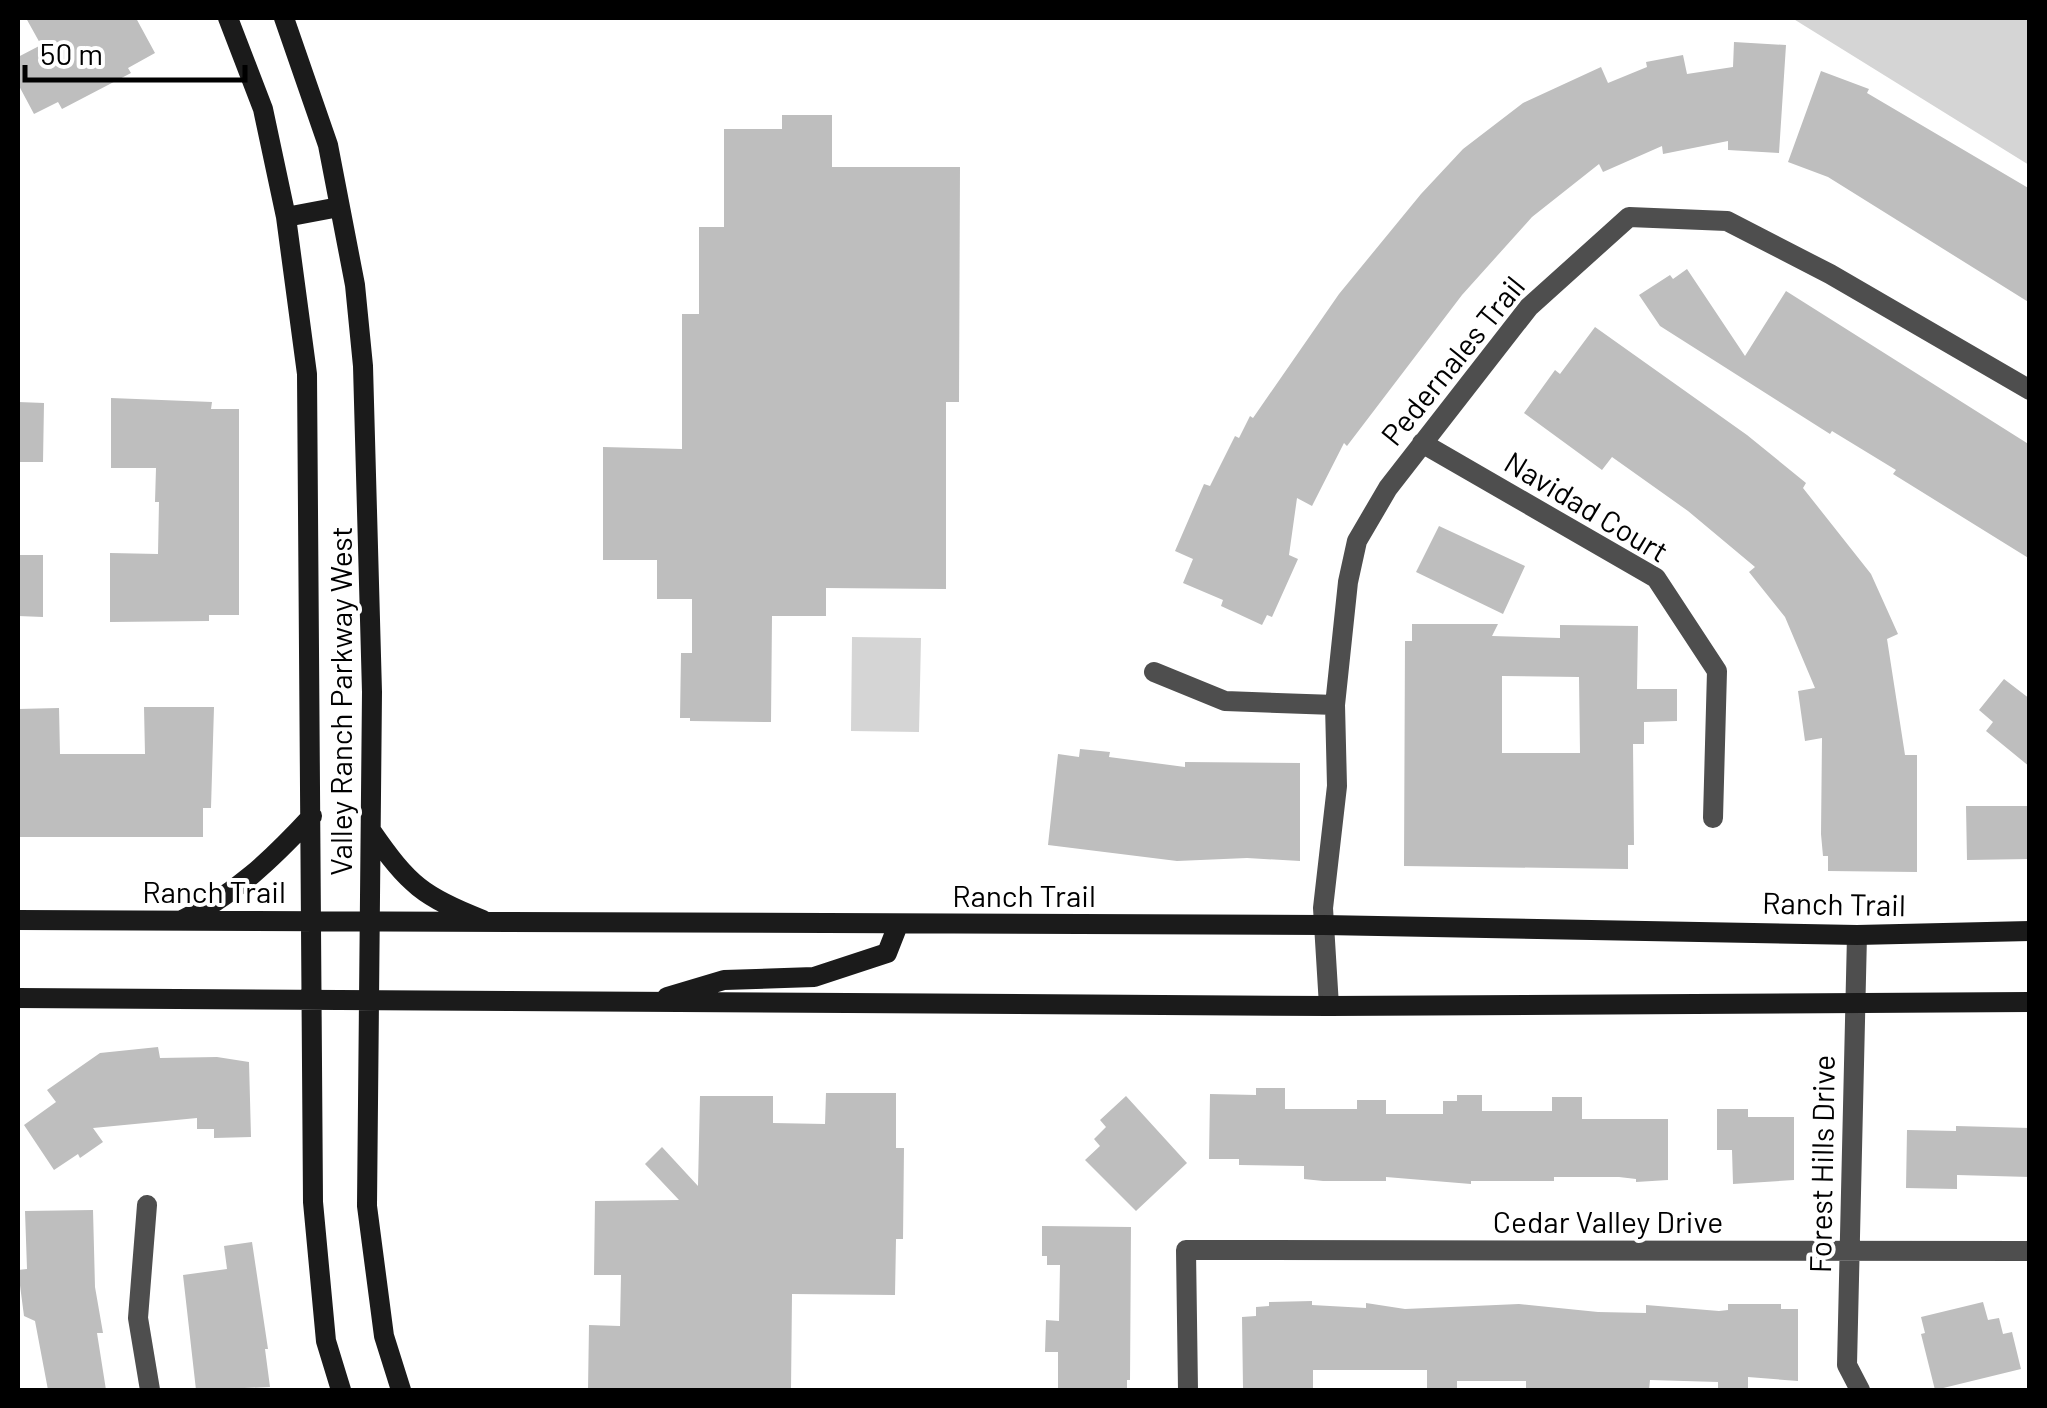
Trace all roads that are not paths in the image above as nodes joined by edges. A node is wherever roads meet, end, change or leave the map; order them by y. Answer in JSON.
{"nodes":[{"id":1,"x":228,"y":18,"type":"edge"},
{"id":2,"x":284,"y":18,"type":"edge"},
{"id":3,"x":339,"y":207,"type":"junction"},
{"id":4,"x":286,"y":217,"type":"junction"},
{"id":5,"x":2030,"y":390,"type":"edge"},
{"id":6,"x":1422,"y":443,"type":"junction"},
{"id":7,"x":1154,"y":672,"type":"dead end"},
{"id":8,"x":1335,"y":705,"type":"junction"},
{"id":9,"x":312,"y":816,"type":"junction"},
{"id":10,"x":1713,"y":818,"type":"dead end"},
{"id":11,"x":372,"y":832,"type":"junction"},
{"id":12,"x":18,"y":920,"type":"edge"},
{"id":13,"x":181,"y":921,"type":"junction"},
{"id":14,"x":312,"y":922,"type":"junction"},
{"id":15,"x":370,"y":922,"type":"junction"},
{"id":16,"x":489,"y":922,"type":"junction"},
{"id":17,"x":898,"y":925,"type":"junction"},
{"id":18,"x":1324,"y":925,"type":"junction"},
{"id":19,"x":2030,"y":931,"type":"edge"},
{"id":20,"x":1857,"y":935,"type":"junction"},
{"id":21,"x":18,"y":998,"type":"edge"},
{"id":22,"x":312,"y":998,"type":"junction"},
{"id":23,"x":368,"y":998,"type":"junction"},
{"id":24,"x":1855,"y":1002,"type":"junction"},
{"id":25,"x":2030,"y":1002,"type":"edge"},
{"id":26,"x":646,"y":1003,"type":"junction"},
{"id":27,"x":1329,"y":1006,"type":"junction"},
{"id":28,"x":148,"y":1205,"type":"dead end"},
{"id":29,"x":1848,"y":1251,"type":"junction"},
{"id":30,"x":2030,"y":1251,"type":"edge"},
{"id":31,"x":150,"y":1390,"type":"edge"},
{"id":32,"x":341,"y":1390,"type":"edge"},
{"id":33,"x":401,"y":1390,"type":"edge"},
{"id":34,"x":1188,"y":1390,"type":"edge"},
{"id":35,"x":1860,"y":1390,"type":"edge"}],
"edges":[{"from":1,"to":4,"type":"main road","name":"Valley Ranch Parkway West"},
{"from":2,"to":3,"type":"main road","name":"Valley Ranch Parkway West"},
{"from":3,"to":4,"type":"main road"},
{"from":3,"to":11,"type":"main road","name":"Valley Ranch Parkway West"},
{"from":4,"to":9,"type":"main road","name":"Valley Ranch Parkway West"},
{"from":5,"to":6,"type":"street","name":"Pedernales Trail"},
{"from":6,"to":8,"type":"street","name":"Pedernales Trail"},
{"from":6,"to":10,"type":"street","name":"Navidad Court"},
{"from":7,"to":8,"type":"street"},
{"from":8,"to":18,"type":"street","name":"Pedernales Trail"},
{"from":9,"to":13,"type":"main road"},
{"from":9,"to":14,"type":"main road","name":"Valley Ranch Parkway West"},
{"from":11,"to":15,"type":"main road","name":"Valley Ranch Parkway West"},
{"from":11,"to":16,"type":"main road"},
{"from":12,"to":13,"type":"main road","name":"Ranch Trail"},
{"from":13,"to":14,"type":"main road","name":"Ranch Trail"},
{"from":14,"to":15,"type":"main road","name":"Ranch Trail"},
{"from":14,"to":22,"type":"main road","name":"Valley Ranch Parkway West"},
{"from":15,"to":16,"type":"main road","name":"Ranch Trail"},
{"from":15,"to":23,"type":"main road","name":"Valley Ranch Parkway West"},
{"from":16,"to":17,"type":"main road","name":"Ranch Trail"},
{"from":17,"to":18,"type":"main road","name":"Ranch Trail"},
{"from":17,"to":26,"type":"main road"},
{"from":18,"to":20,"type":"main road","name":"Ranch Trail"},
{"from":18,"to":27,"type":"street","name":"Pedernales Trail"},
{"from":19,"to":20,"type":"main road","name":"Ranch Trail"},
{"from":20,"to":24,"type":"street","name":"Forest Hills Drive"},
{"from":21,"to":22,"type":"main road"},
{"from":22,"to":23,"type":"main road"},
{"from":22,"to":32,"type":"main road","name":"Valley Ranch Parkway West"},
{"from":23,"to":26,"type":"main road"},
{"from":23,"to":33,"type":"main road","name":"Valley Ranch Parkway West"},
{"from":24,"to":25,"type":"main road"},
{"from":24,"to":27,"type":"main road"},
{"from":24,"to":29,"type":"street","name":"Forest Hills Drive"},
{"from":26,"to":27,"type":"main road"},
{"from":28,"to":31,"type":"street"},
{"from":29,"to":30,"type":"street","name":"Cedar Valley Drive"},
{"from":29,"to":34,"type":"street","name":"Cedar Valley Drive"},
{"from":29,"to":35,"type":"street","name":"Forest Hills Drive"}]}
